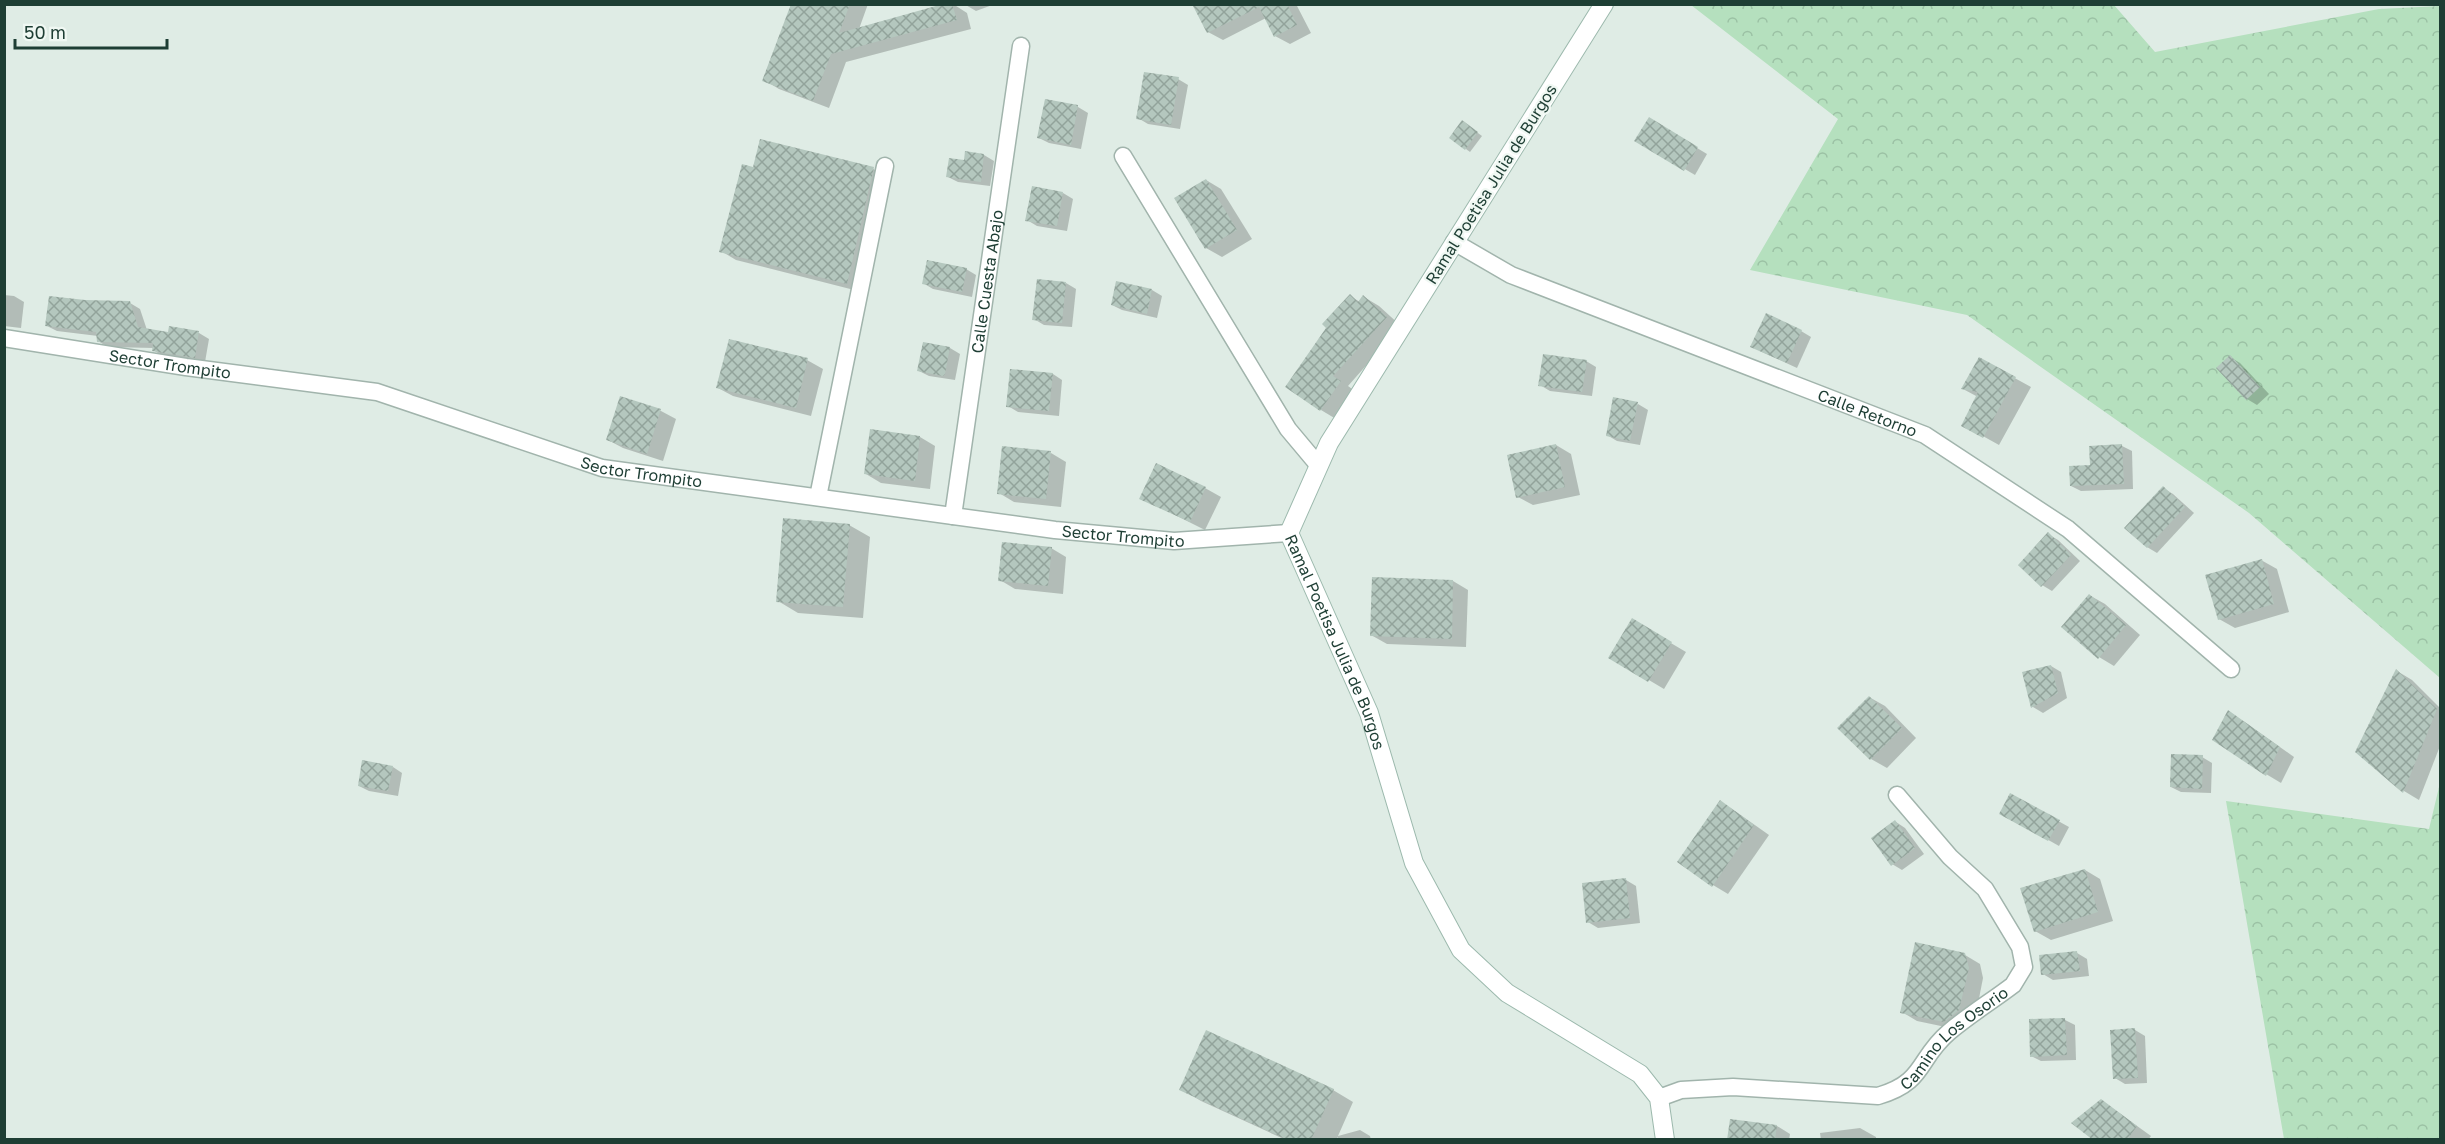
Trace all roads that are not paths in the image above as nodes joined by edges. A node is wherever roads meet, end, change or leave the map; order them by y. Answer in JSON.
{"nodes":[{"id":1,"x":1604,"y":4,"type":"edge"},
{"id":2,"x":1022,"y":46,"type":"dead end"},
{"id":3,"x":1123,"y":156,"type":"dead end"},
{"id":4,"x":885,"y":166,"type":"dead end"},
{"id":5,"x":1454,"y":242,"type":"junction"},
{"id":6,"x":4,"y":338,"type":"edge"},
{"id":7,"x":1319,"y":466,"type":"junction"},
{"id":8,"x":818,"y":497,"type":"junction"},
{"id":9,"x":953,"y":516,"type":"junction"},
{"id":10,"x":1289,"y":533,"type":"junction"},
{"id":11,"x":2231,"y":669,"type":"dead end"},
{"id":12,"x":1898,"y":795,"type":"dead end"},
{"id":13,"x":1659,"y":1098,"type":"junction"},
{"id":14,"x":1665,"y":1140,"type":"edge"}],
"edges":[{"from":1,"to":5,"type":"street","name":"Ramal Poetisa Julia de Burgos"},
{"from":2,"to":9,"type":"street","name":"Calle Cuesta Abajo"},
{"from":3,"to":7,"type":"street"},
{"from":4,"to":8,"type":"street"},
{"from":5,"to":7,"type":"street","name":"Ramal Poetisa Julia de Burgos"},
{"from":5,"to":11,"type":"street","name":"Calle Retorno"},
{"from":6,"to":8,"type":"street","name":"Sector Trompito"},
{"from":7,"to":10,"type":"street","name":"Ramal Poetisa Julia de Burgos"},
{"from":8,"to":9,"type":"street","name":"Sector Trompito"},
{"from":9,"to":10,"type":"street","name":"Sector Trompito"},
{"from":10,"to":13,"type":"street","name":"Ramal Poetisa Julia de Burgos"},
{"from":12,"to":13,"type":"street","name":"Camino Los Osorio"},
{"from":13,"to":14,"type":"street","name":"Ramal Poetisa Julia de Burgos"}]}
